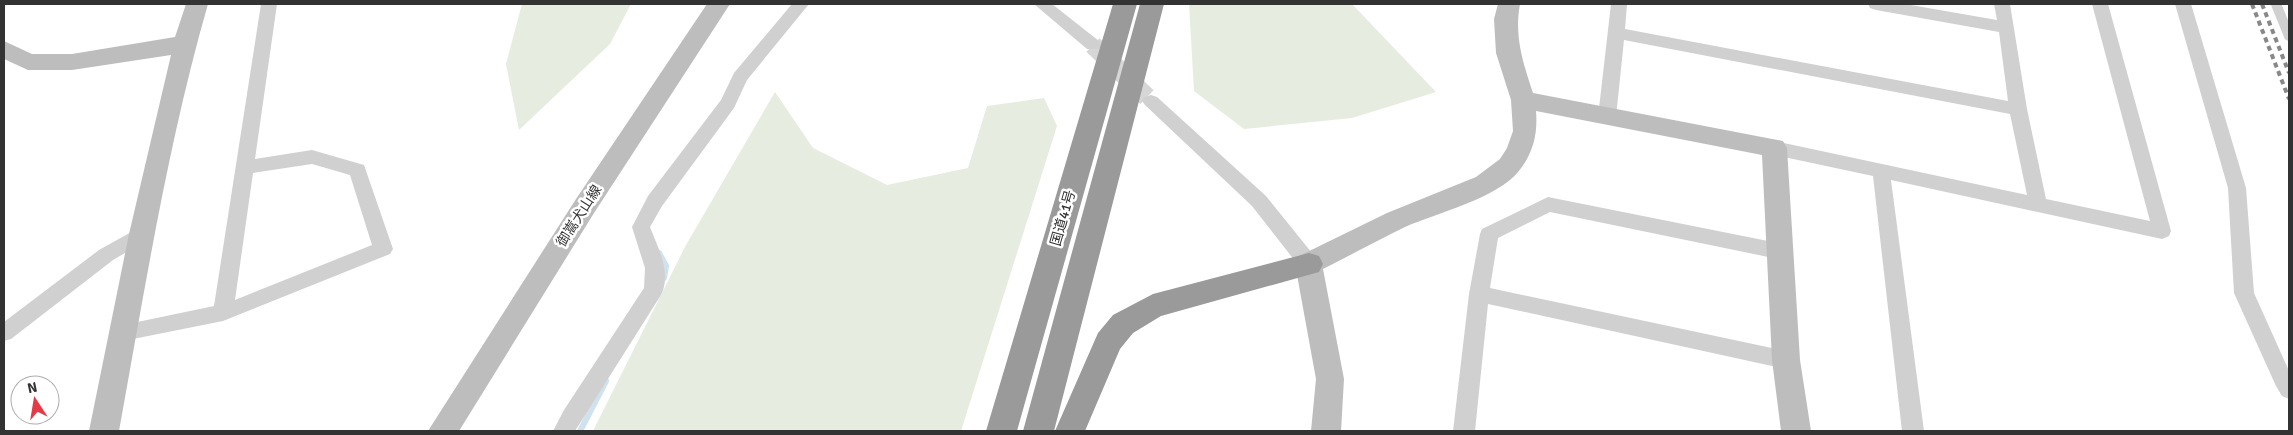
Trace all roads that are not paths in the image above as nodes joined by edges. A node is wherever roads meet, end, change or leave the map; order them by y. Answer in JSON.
{"nodes":[{"id":1,"x":197,"y":4,"type":"edge"},
{"id":2,"x":270,"y":4,"type":"edge"},
{"id":3,"x":719,"y":4,"type":"edge"},
{"id":4,"x":801,"y":4,"type":"edge"},
{"id":5,"x":1042,"y":4,"type":"edge"},
{"id":6,"x":1125,"y":4,"type":"edge"},
{"id":7,"x":1152,"y":4,"type":"edge"},
{"id":8,"x":1509,"y":4,"type":"edge"},
{"id":9,"x":1619,"y":4,"type":"edge"},
{"id":10,"x":1876,"y":4,"type":"edge"},
{"id":11,"x":2002,"y":4,"type":"edge"},
{"id":12,"x":2100,"y":4,"type":"edge"},
{"id":13,"x":2182,"y":4,"type":"edge"},
{"id":14,"x":2276,"y":4,"type":"edge"},
{"id":15,"x":2008,"y":28,"type":"junction"},
{"id":16,"x":1617,"y":33,"type":"junction"},
{"id":17,"x":2289,"y":36,"type":"edge"},
{"id":18,"x":185,"y":44,"type":"junction"},
{"id":19,"x":1093,"y":46,"type":"tunnel mouth"},
{"id":20,"x":4,"y":49,"type":"edge"},
{"id":21,"x":1523,"y":100,"type":"junction"},
{"id":22,"x":1152,"y":101,"type":"tunnel mouth"},
{"id":23,"x":2018,"y":109,"type":"junction"},
{"id":24,"x":1607,"y":117,"type":"junction"},
{"id":25,"x":1774,"y":148,"type":"junction"},
{"id":26,"x":245,"y":167,"type":"junction"},
{"id":27,"x":1881,"y":171,"type":"junction"},
{"id":28,"x":2038,"y":205,"type":"junction"},
{"id":29,"x":142,"y":234,"type":"junction"},
{"id":30,"x":1778,"y":250,"type":"junction"},
{"id":31,"x":1309,"y":264,"type":"junction"},
{"id":32,"x":1480,"y":294,"type":"junction"},
{"id":33,"x":223,"y":313,"type":"junction"},
{"id":34,"x":4,"y":332,"type":"edge"},
{"id":35,"x":123,"y":333,"type":"junction"},
{"id":36,"x":1786,"y":360,"type":"junction"},
{"id":37,"x":2289,"y":390,"type":"edge"},
{"id":38,"x":104,"y":431,"type":"edge"},
{"id":39,"x":443,"y":431,"type":"edge"},
{"id":40,"x":564,"y":431,"type":"edge"},
{"id":41,"x":1001,"y":431,"type":"edge"},
{"id":42,"x":1038,"y":431,"type":"edge"},
{"id":43,"x":1070,"y":431,"type":"edge"},
{"id":44,"x":1326,"y":431,"type":"edge"},
{"id":45,"x":1464,"y":431,"type":"edge"},
{"id":46,"x":1796,"y":431,"type":"edge"},
{"id":47,"x":1913,"y":431,"type":"edge"}],
"edges":[{"from":1,"to":18,"type":"street"},
{"from":2,"to":26,"type":"street"},
{"from":3,"to":39,"type":"street","name":"御嵩犬山線"},
{"from":4,"to":40,"type":"street"},
{"from":5,"to":19,"type":"street"},
{"from":6,"to":41,"type":"highway","name":"国道41号"},
{"from":7,"to":42,"type":"highway"},
{"from":8,"to":21,"type":"street"},
{"from":9,"to":16,"type":"street"},
{"from":10,"to":15,"type":"street"},
{"from":11,"to":15,"type":"street"},
{"from":12,"to":28,"type":"street"},
{"from":13,"to":37,"type":"street"},
{"from":14,"to":17,"type":"lane"},
{"from":15,"to":23,"type":"street"},
{"from":16,"to":23,"type":"street"},
{"from":16,"to":24,"type":"street"},
{"from":18,"to":20,"type":"street"},
{"from":18,"to":29,"type":"street"},
{"from":21,"to":24,"type":"street"},
{"from":21,"to":31,"type":"street"},
{"from":22,"to":31,"type":"street"},
{"from":23,"to":28,"type":"street"},
{"from":24,"to":25,"type":"street"},
{"from":25,"to":27,"type":"street"},
{"from":25,"to":30,"type":"street"},
{"from":26,"to":33,"type":"street"},
{"from":26,"to":33,"type":"street"},
{"from":27,"to":28,"type":"street"},
{"from":27,"to":47,"type":"street"},
{"from":29,"to":34,"type":"street"},
{"from":29,"to":35,"type":"street"},
{"from":30,"to":32,"type":"street"},
{"from":30,"to":36,"type":"street"},
{"from":31,"to":43,"type":"highway"},
{"from":31,"to":44,"type":"street"},
{"from":32,"to":36,"type":"street"},
{"from":32,"to":45,"type":"street"},
{"from":33,"to":35,"type":"street"},
{"from":35,"to":38,"type":"street"},
{"from":36,"to":46,"type":"street"}]}
